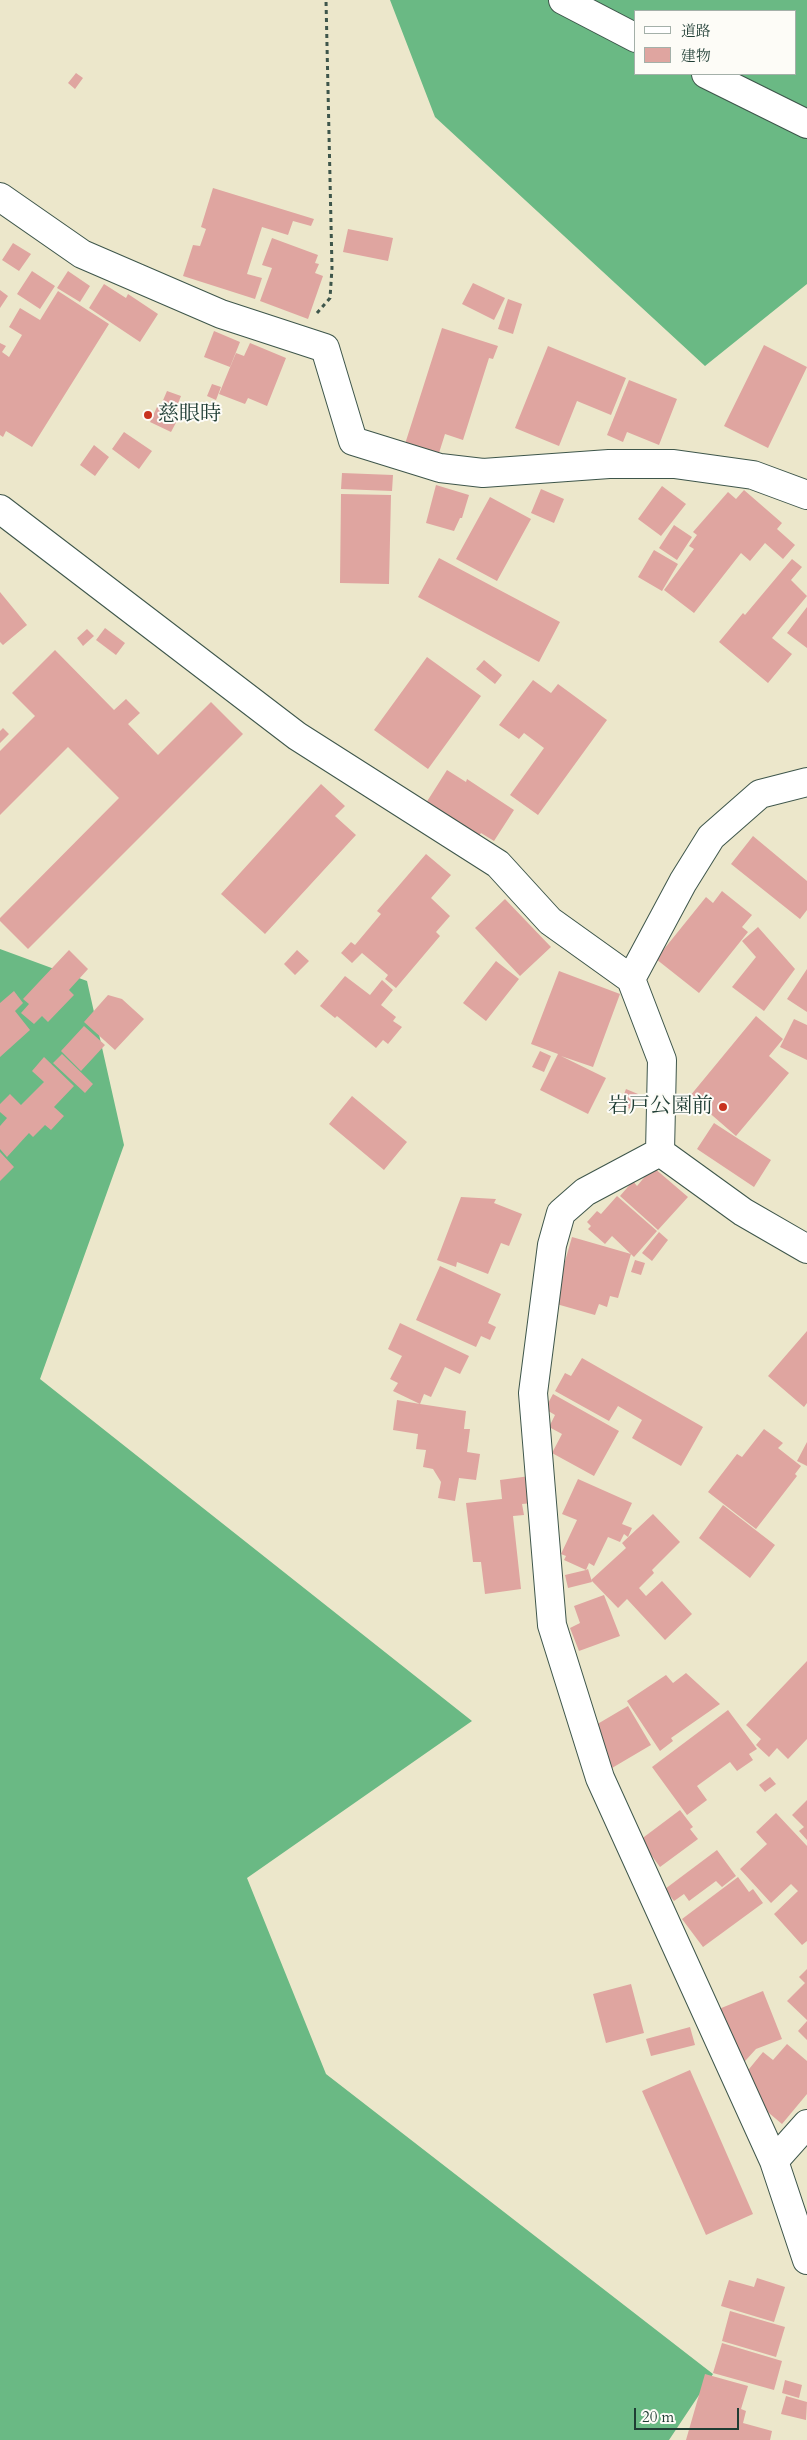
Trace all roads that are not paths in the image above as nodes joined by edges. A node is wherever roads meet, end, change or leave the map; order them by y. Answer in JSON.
{"nodes":[{"id":1,"x":563,"y":0,"type":"edge"},
{"id":2,"x":634,"y":37,"type":"edge"},
{"id":3,"x":708,"y":75,"type":"edge"},
{"id":4,"x":807,"y":124,"type":"edge"},
{"id":5,"x":0,"y":197,"type":"edge"},
{"id":6,"x":807,"y":495,"type":"edge"},
{"id":7,"x":0,"y":509,"type":"edge"},
{"id":8,"x":807,"y":782,"type":"edge"},
{"id":9,"x":631,"y":979,"type":"junction"},
{"id":10,"x":660,"y":1152,"type":"junction"},
{"id":11,"x":807,"y":1248,"type":"edge"},
{"id":12,"x":807,"y":2124,"type":"edge"},
{"id":13,"x":774,"y":2161,"type":"junction"},
{"id":14,"x":807,"y":2260,"type":"edge"}],
"edges":[{"from":1,"to":2,"type":"street"},
{"from":3,"to":4,"type":"street"},
{"from":5,"to":6,"type":"street"},
{"from":7,"to":9,"type":"street"},
{"from":8,"to":9,"type":"street"},
{"from":9,"to":10,"type":"street"},
{"from":10,"to":11,"type":"street"},
{"from":10,"to":13,"type":"street"},
{"from":12,"to":13,"type":"street"},
{"from":13,"to":14,"type":"street"}]}
